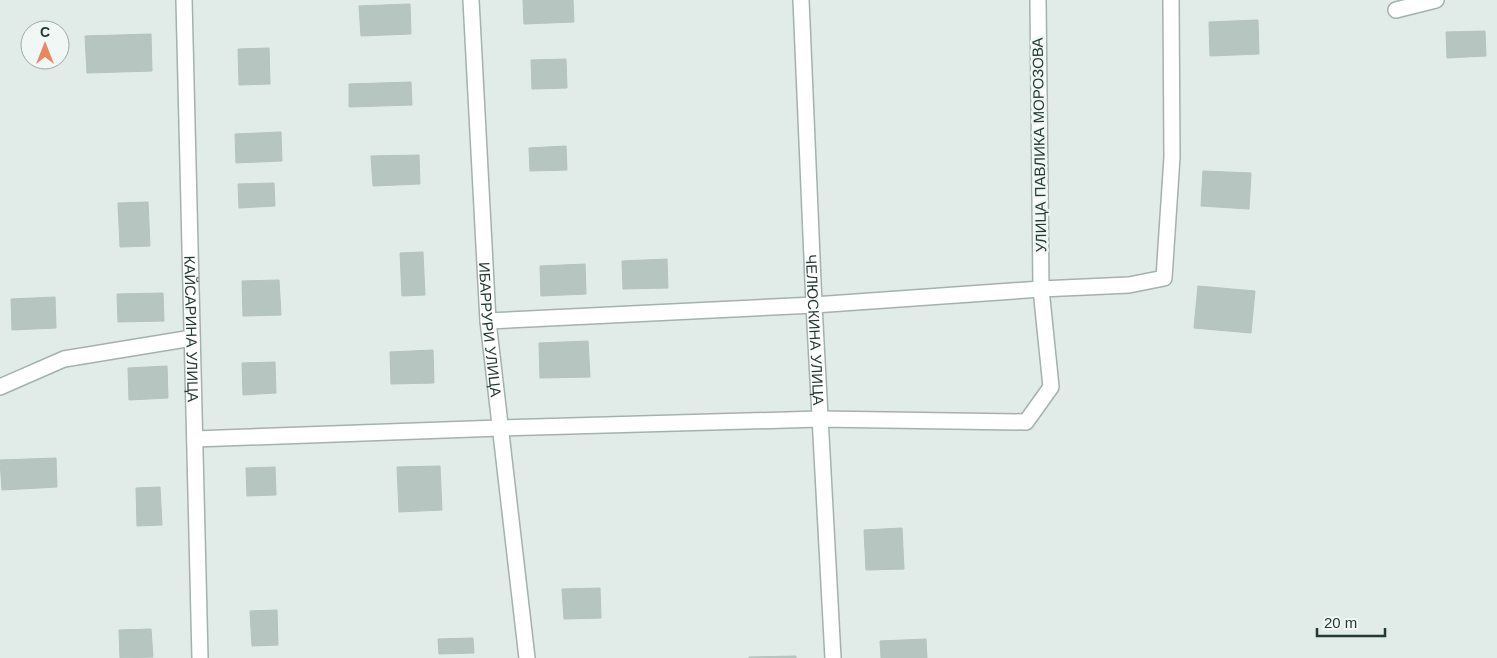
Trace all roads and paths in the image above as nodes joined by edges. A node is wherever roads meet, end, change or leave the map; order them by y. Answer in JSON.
{"nodes":[{"id":1,"x":184,"y":0,"type":"edge"},
{"id":2,"x":471,"y":0,"type":"edge"},
{"id":3,"x":801,"y":0,"type":"edge"},
{"id":4,"x":1038,"y":0,"type":"edge"},
{"id":5,"x":1171,"y":0,"type":"edge"},
{"id":6,"x":1436,"y":0,"type":"edge"},
{"id":7,"x":1396,"y":10,"type":"dead end"},
{"id":8,"x":1041,"y":289,"type":"junction"},
{"id":9,"x":814,"y":305,"type":"junction"},
{"id":10,"x":488,"y":321,"type":"junction"},
{"id":11,"x":192,"y":338,"type":"junction"},
{"id":12,"x":0,"y":387,"type":"edge"},
{"id":13,"x":820,"y":419,"type":"junction"},
{"id":14,"x":500,"y":428,"type":"junction"},
{"id":15,"x":195,"y":439,"type":"junction"},
{"id":16,"x":200,"y":658,"type":"edge"},
{"id":17,"x":527,"y":658,"type":"edge"},
{"id":18,"x":832,"y":658,"type":"edge"}],
"edges":[{"from":1,"to":11,"type":"street","name":"КАЙСАРИНА УЛИЦА"},
{"from":2,"to":10,"type":"street","name":"ИБАРРУРИ УЛИЦА"},
{"from":3,"to":9,"type":"street","name":"ЧЕЛЮСКИНА УЛИЦА"},
{"from":4,"to":8,"type":"street","name":"УЛИЦА ПАВЛИКА МОРОЗОВА"},
{"from":5,"to":8,"type":"street"},
{"from":6,"to":7,"type":"street"},
{"from":8,"to":9,"type":"street"},
{"from":8,"to":13,"type":"street","name":"УЛИЦА ПАВЛИКА МОРОЗОВА"},
{"from":9,"to":10,"type":"street"},
{"from":9,"to":13,"type":"street","name":"ЧЕЛЮСКИНА УЛИЦА"},
{"from":10,"to":14,"type":"street","name":"ИБАРРУРИ УЛИЦА"},
{"from":11,"to":12,"type":"street"},
{"from":11,"to":15,"type":"street","name":"КАЙСАРИНА УЛИЦА"},
{"from":13,"to":14,"type":"street"},
{"from":13,"to":18,"type":"street","name":"ЧЕЛЮСКИНА УЛИЦА"},
{"from":14,"to":15,"type":"street"},
{"from":14,"to":17,"type":"street","name":"ИБАРРУРИ УЛИЦА"},
{"from":15,"to":16,"type":"street","name":"КАЙСАРИНА УЛИЦА"}]}
